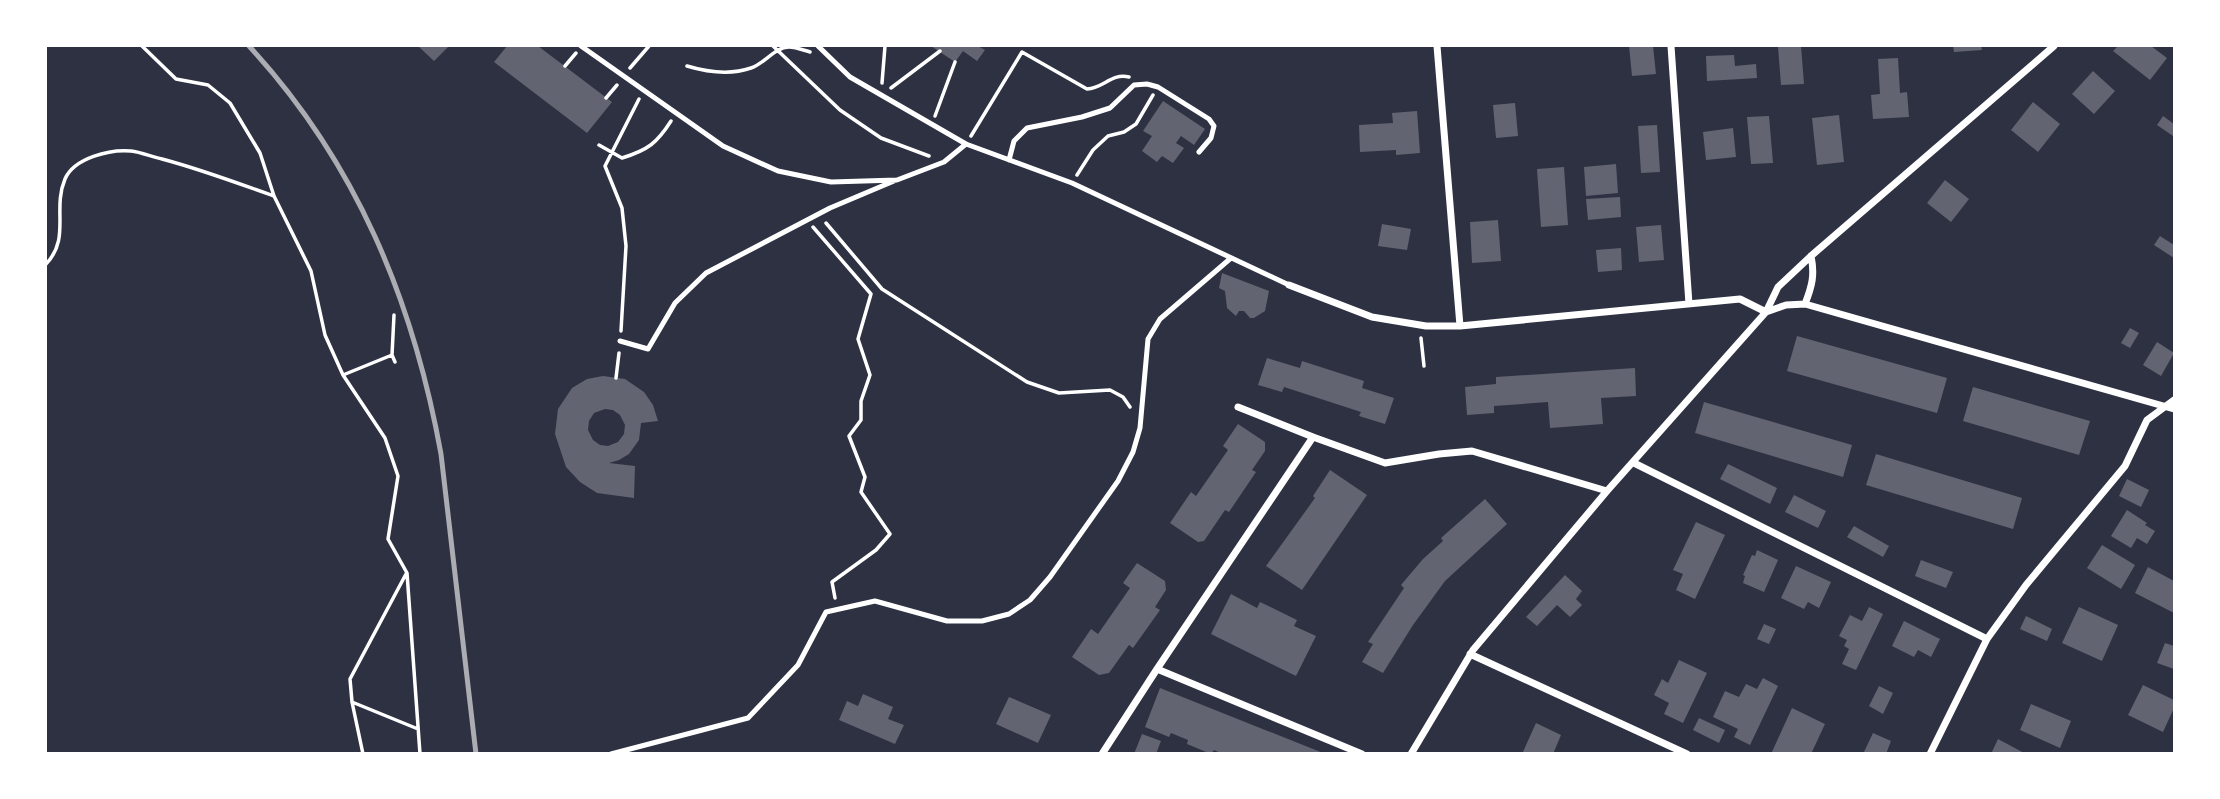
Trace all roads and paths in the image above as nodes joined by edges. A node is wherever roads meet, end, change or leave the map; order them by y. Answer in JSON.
{"nodes":[{"id":1,"x":142,"y":46,"type":"edge"},
{"id":2,"x":581,"y":46,"type":"edge"},
{"id":3,"x":773,"y":46,"type":"edge"},
{"id":4,"x":818,"y":46,"type":"edge"},
{"id":5,"x":885,"y":46,"type":"edge"},
{"id":6,"x":1437,"y":46,"type":"edge"},
{"id":7,"x":1671,"y":46,"type":"edge"},
{"id":8,"x":2054,"y":46,"type":"edge"},
{"id":9,"x":777,"y":51,"type":"junction"},
{"id":10,"x":940,"y":51,"type":"dead end"},
{"id":11,"x":826,"y":55,"type":"junction"},
{"id":12,"x":955,"y":62,"type":"dead end"},
{"id":13,"x":687,"y":66,"type":"dead end"},
{"id":14,"x":1134,"y":85,"type":"junction"},
{"id":15,"x":1158,"y":87,"type":"junction"},
{"id":16,"x":644,"y":91,"type":"junction"},
{"id":17,"x":881,"y":95,"type":"junction"},
{"id":18,"x":676,"y":113,"type":"junction"},
{"id":19,"x":932,"y":125,"type":"junction"},
{"id":20,"x":967,"y":144,"type":"junction"},
{"id":21,"x":599,"y":145,"type":"dead end"},
{"id":22,"x":1199,"y":152,"type":"dead end"},
{"id":23,"x":611,"y":153,"type":"junction"},
{"id":24,"x":1009,"y":160,"type":"junction"},
{"id":25,"x":944,"y":162,"type":"junction"},
{"id":26,"x":897,"y":180,"type":"junction"},
{"id":27,"x":1072,"y":183,"type":"junction"},
{"id":28,"x":274,"y":196,"type":"junction"},
{"id":29,"x":818,"y":214,"type":"junction"},
{"id":30,"x":807,"y":220,"type":"junction"},
{"id":31,"x":1811,"y":256,"type":"junction"},
{"id":32,"x":1231,"y":258,"type":"junction"},
{"id":33,"x":46,"y":264,"type":"edge"},
{"id":34,"x":1289,"y":285,"type":"joint"},
{"id":35,"x":1689,"y":304,"type":"junction"},
{"id":36,"x":1805,"y":304,"type":"junction"},
{"id":37,"x":1766,"y":312,"type":"junction"},
{"id":38,"x":394,"y":315,"type":"dead end"},
{"id":39,"x":1420,"y":325,"type":"junction"},
{"id":40,"x":1460,"y":326,"type":"junction"},
{"id":41,"x":620,"y":341,"type":"junction"},
{"id":42,"x":392,"y":355,"type":"junction"},
{"id":43,"x":395,"y":362,"type":"dead end"},
{"id":44,"x":1424,"y":366,"type":"dead end"},
{"id":45,"x":343,"y":375,"type":"junction"},
{"id":46,"x":616,"y":378,"type":"dead end"},
{"id":47,"x":2175,"y":400,"type":"edge"},
{"id":48,"x":2166,"y":406,"type":"junction"},
{"id":49,"x":1238,"y":407,"type":"dead end"},
{"id":50,"x":2175,"y":409,"type":"edge"},
{"id":51,"x":1140,"y":428,"type":"junction"},
{"id":52,"x":1313,"y":438,"type":"junction"},
{"id":53,"x":1634,"y":463,"type":"junction"},
{"id":54,"x":1607,"y":491,"type":"junction"},
{"id":55,"x":407,"y":573,"type":"junction"},
{"id":56,"x":837,"y":609,"type":"junction"},
{"id":57,"x":1987,"y":639,"type":"junction"},
{"id":58,"x":1470,"y":654,"type":"junction"},
{"id":59,"x":1157,"y":669,"type":"junction"},
{"id":60,"x":352,"y":702,"type":"junction"},
{"id":61,"x":418,"y":729,"type":"junction"},
{"id":62,"x":363,"y":754,"type":"edge"},
{"id":63,"x":420,"y":754,"type":"edge"},
{"id":64,"x":611,"y":754,"type":"edge"},
{"id":65,"x":1102,"y":754,"type":"edge"},
{"id":66,"x":1362,"y":754,"type":"edge"},
{"id":67,"x":1411,"y":754,"type":"edge"},
{"id":68,"x":1687,"y":754,"type":"edge"},
{"id":69,"x":1930,"y":754,"type":"edge"}],
"edges":[{"from":1,"to":28,"type":"path"},
{"from":2,"to":16,"type":"lane"},
{"from":3,"to":9,"type":"path"},
{"from":4,"to":11,"type":"lane"},
{"from":5,"to":17,"type":"path"},
{"from":6,"to":40,"type":"street"},
{"from":7,"to":35,"type":"street"},
{"from":8,"to":31,"type":"street"},
{"from":9,"to":11,"type":"path"},
{"from":9,"to":13,"type":"path"},
{"from":9,"to":25,"type":"path"},
{"from":10,"to":17,"type":"path"},
{"from":11,"to":17,"type":"lane"},
{"from":12,"to":19,"type":"path"},
{"from":14,"to":15,"type":"lane"},
{"from":14,"to":20,"type":"path"},
{"from":14,"to":24,"type":"lane"},
{"from":15,"to":22,"type":"lane"},
{"from":15,"to":27,"type":"path"},
{"from":16,"to":18,"type":"lane"},
{"from":16,"to":23,"type":"path"},
{"from":17,"to":19,"type":"lane"},
{"from":18,"to":23,"type":"path"},
{"from":18,"to":26,"type":"lane"},
{"from":19,"to":20,"type":"lane"},
{"from":20,"to":24,"type":"lane"},
{"from":20,"to":25,"type":"lane"},
{"from":21,"to":23,"type":"path"},
{"from":23,"to":41,"type":"path"},
{"from":24,"to":27,"type":"lane"},
{"from":25,"to":26,"type":"lane"},
{"from":26,"to":29,"type":"lane"},
{"from":27,"to":32,"type":"lane"},
{"from":28,"to":33,"type":"path"},
{"from":28,"to":45,"type":"path"},
{"from":29,"to":30,"type":"lane"},
{"from":29,"to":51,"type":"path"},
{"from":30,"to":41,"type":"lane"},
{"from":30,"to":56,"type":"path"},
{"from":31,"to":36,"type":"street"},
{"from":31,"to":37,"type":"street"},
{"from":32,"to":34,"type":"lane"},
{"from":32,"to":51,"type":"lane"},
{"from":34,"to":39,"type":"street"},
{"from":35,"to":37,"type":"street"},
{"from":35,"to":40,"type":"street"},
{"from":36,"to":37,"type":"street"},
{"from":36,"to":48,"type":"street"},
{"from":37,"to":53,"type":"street"},
{"from":38,"to":42,"type":"path"},
{"from":39,"to":40,"type":"street"},
{"from":39,"to":44,"type":"path"},
{"from":41,"to":46,"type":"path"},
{"from":42,"to":43,"type":"path"},
{"from":42,"to":45,"type":"path"},
{"from":45,"to":55,"type":"path"},
{"from":47,"to":48,"type":"street"},
{"from":48,"to":50,"type":"street"},
{"from":48,"to":57,"type":"street"},
{"from":49,"to":52,"type":"street"},
{"from":51,"to":56,"type":"lane"},
{"from":52,"to":54,"type":"street"},
{"from":52,"to":59,"type":"street"},
{"from":53,"to":54,"type":"street"},
{"from":53,"to":57,"type":"street"},
{"from":54,"to":58,"type":"street"},
{"from":55,"to":60,"type":"path"},
{"from":55,"to":61,"type":"path"},
{"from":56,"to":64,"type":"lane"},
{"from":57,"to":69,"type":"street"},
{"from":58,"to":67,"type":"street"},
{"from":58,"to":68,"type":"street"},
{"from":59,"to":65,"type":"street"},
{"from":59,"to":66,"type":"street"},
{"from":60,"to":61,"type":"path"},
{"from":60,"to":62,"type":"path"},
{"from":61,"to":63,"type":"path"}]}
